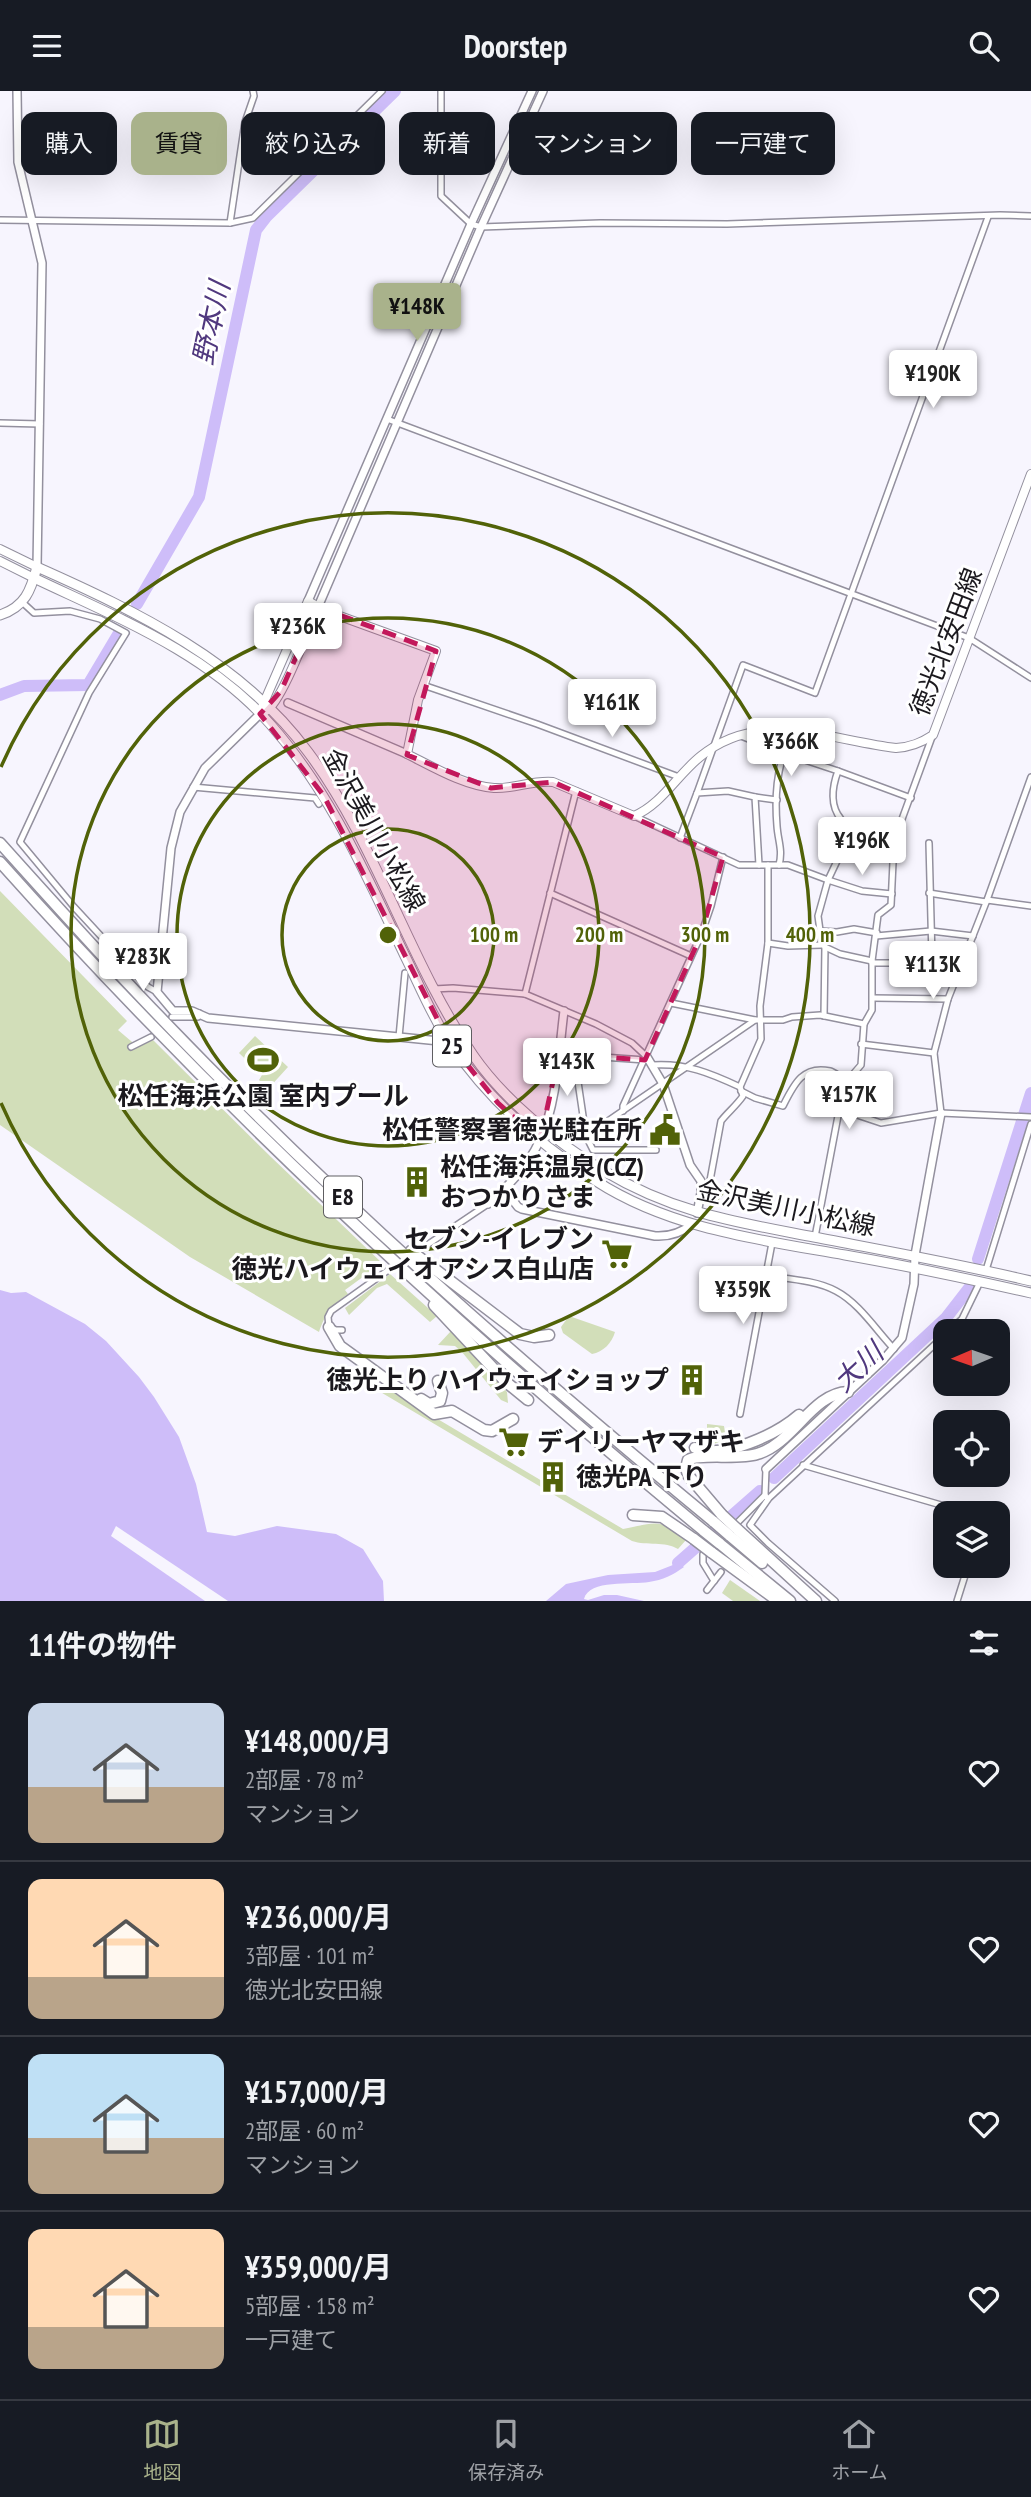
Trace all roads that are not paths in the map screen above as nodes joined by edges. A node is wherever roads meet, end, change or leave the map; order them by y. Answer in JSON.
{"nodes":[{"id":1,"x":17,"y":91,"type":"edge"},
{"id":2,"x":253,"y":91,"type":"edge"},
{"id":3,"x":382,"y":91,"type":"edge"},
{"id":4,"x":441,"y":91,"type":"edge"},
{"id":5,"x":532,"y":91,"type":"edge"},
{"id":6,"x":543,"y":91,"type":"edge"},
{"id":7,"x":1031,"y":216,"type":"edge"},
{"id":8,"x":988,"y":217,"type":"junction"},
{"id":9,"x":0,"y":220,"type":"edge"},
{"id":10,"x":34,"y":220,"type":"junction"},
{"id":11,"x":230,"y":223,"type":"junction"},
{"id":12,"x":471,"y":224,"type":"junction"},
{"id":13,"x":481,"y":227,"type":"junction"},
{"id":14,"x":387,"y":419,"type":"junction"},
{"id":15,"x":0,"y":423,"type":"edge"},
{"id":16,"x":40,"y":424,"type":"junction"},
{"id":17,"x":397,"y":424,"type":"junction"},
{"id":18,"x":1031,"y":474,"type":"edge"},
{"id":19,"x":0,"y":549,"type":"edge"},
{"id":20,"x":0,"y":561,"type":"edge"},
{"id":21,"x":37,"y":566,"type":"junction"},
{"id":22,"x":34,"y":578,"type":"junction"},
{"id":23,"x":853,"y":594,"type":"junction"},
{"id":24,"x":308,"y":601,"type":"junction"},
{"id":25,"x":22,"y":602,"type":"junction"},
{"id":26,"x":318,"y":607,"type":"junction"},
{"id":27,"x":0,"y":615,"type":"edge"},
{"id":28,"x":969,"y":638,"type":"junction"},
{"id":29,"x":1031,"y":678,"type":"edge"},
{"id":30,"x":423,"y":685,"type":"junction"},
{"id":31,"x":288,"y":703,"type":"dead end"},
{"id":32,"x":267,"y":706,"type":"junction"},
{"id":33,"x":260,"y":713,"type":"junction"},
{"id":34,"x":933,"y":734,"type":"junction"},
{"id":35,"x":738,"y":735,"type":"junction"},
{"id":36,"x":712,"y":746,"type":"junction"},
{"id":37,"x":785,"y":753,"type":"junction"},
{"id":38,"x":407,"y":754,"type":"junction"},
{"id":39,"x":838,"y":771,"type":"junction"},
{"id":40,"x":679,"y":777,"type":"junction"},
{"id":41,"x":1031,"y":777,"type":"edge"},
{"id":42,"x":192,"y":787,"type":"junction"},
{"id":43,"x":576,"y":791,"type":"junction"},
{"id":44,"x":696,"y":793,"type":"junction"},
{"id":45,"x":755,"y":796,"type":"junction"},
{"id":46,"x":911,"y":798,"type":"junction"},
{"id":47,"x":777,"y":800,"type":"junction"},
{"id":48,"x":319,"y":804,"type":"dead end"},
{"id":49,"x":634,"y":816,"type":"junction"},
{"id":50,"x":680,"y":838,"type":"junction"},
{"id":51,"x":840,"y":838,"type":"junction"},
{"id":52,"x":894,"y":841,"type":"junction"},
{"id":53,"x":0,"y":843,"type":"edge"},
{"id":54,"x":929,"y":843,"type":"dead end"},
{"id":55,"x":723,"y":857,"type":"junction"},
{"id":56,"x":0,"y":862,"type":"edge"},
{"id":57,"x":759,"y":865,"type":"junction"},
{"id":58,"x":768,"y":865,"type":"junction"},
{"id":59,"x":779,"y":865,"type":"junction"},
{"id":60,"x":828,"y":880,"type":"junction"},
{"id":61,"x":550,"y":893,"type":"junction"},
{"id":62,"x":929,"y":893,"type":"junction"},
{"id":63,"x":892,"y":894,"type":"junction"},
{"id":64,"x":987,"y":901,"type":"junction"},
{"id":65,"x":1031,"y":906,"type":"edge"},
{"id":66,"x":820,"y":931,"type":"junction"},
{"id":67,"x":931,"y":931,"type":"junction"},
{"id":68,"x":877,"y":934,"type":"junction"},
{"id":69,"x":973,"y":936,"type":"junction"},
{"id":70,"x":768,"y":943,"type":"junction"},
{"id":71,"x":824,"y":946,"type":"junction"},
{"id":72,"x":691,"y":956,"type":"junction"},
{"id":73,"x":932,"y":958,"type":"junction"},
{"id":74,"x":872,"y":962,"type":"junction"},
{"id":75,"x":962,"y":963,"type":"junction"},
{"id":76,"x":405,"y":973,"type":"dead end"},
{"id":77,"x":434,"y":989,"type":"junction"},
{"id":78,"x":157,"y":992,"type":"junction"},
{"id":79,"x":525,"y":995,"type":"junction"},
{"id":80,"x":873,"y":998,"type":"junction"},
{"id":81,"x":947,"y":999,"type":"junction"},
{"id":82,"x":671,"y":1003,"type":"junction"},
{"id":83,"x":564,"y":1011,"type":"junction"},
{"id":84,"x":199,"y":1013,"type":"junction"},
{"id":85,"x":824,"y":1016,"type":"junction"},
{"id":86,"x":172,"y":1017,"type":"dead end"},
{"id":87,"x":758,"y":1020,"type":"junction"},
{"id":88,"x":864,"y":1024,"type":"junction"},
{"id":89,"x":151,"y":1037,"type":"dead end"},
{"id":90,"x":399,"y":1037,"type":"junction"},
{"id":91,"x":449,"y":1042,"type":"junction"},
{"id":92,"x":861,"y":1044,"type":"junction"},
{"id":93,"x":131,"y":1047,"type":"dead end"},
{"id":94,"x":934,"y":1053,"type":"junction"},
{"id":95,"x":559,"y":1054,"type":"junction"},
{"id":96,"x":574,"y":1055,"type":"junction"},
{"id":97,"x":648,"y":1061,"type":"junction"},
{"id":98,"x":689,"y":1066,"type":"junction"},
{"id":99,"x":845,"y":1079,"type":"junction"},
{"id":100,"x":663,"y":1084,"type":"junction"},
{"id":101,"x":741,"y":1089,"type":"junction"},
{"id":102,"x":839,"y":1109,"type":"junction"},
{"id":103,"x":623,"y":1111,"type":"junction"},
{"id":104,"x":941,"y":1113,"type":"junction"},
{"id":105,"x":1030,"y":1119,"type":"edge"},
{"id":106,"x":544,"y":1129,"type":"junction"},
{"id":107,"x":586,"y":1136,"type":"junction"},
{"id":108,"x":540,"y":1141,"type":"junction"},
{"id":109,"x":656,"y":1150,"type":"dead end"},
{"id":110,"x":323,"y":1178,"type":"junction"},
{"id":111,"x":314,"y":1187,"type":"junction"},
{"id":112,"x":505,"y":1190,"type":"junction"},
{"id":113,"x":701,"y":1192,"type":"junction"},
{"id":114,"x":488,"y":1204,"type":"joint"},
{"id":115,"x":696,"y":1213,"type":"junction"},
{"id":116,"x":693,"y":1224,"type":"junction"},
{"id":117,"x":815,"y":1237,"type":"junction"},
{"id":118,"x":772,"y":1243,"type":"junction"},
{"id":119,"x":424,"y":1247,"type":"dead end"},
{"id":120,"x":915,"y":1255,"type":"junction"},
{"id":121,"x":915,"y":1267,"type":"junction"},
{"id":122,"x":986,"y":1270,"type":"junction"},
{"id":123,"x":387,"y":1271,"type":"dead end"},
{"id":124,"x":766,"y":1276,"type":"junction"},
{"id":125,"x":980,"y":1281,"type":"junction"},
{"id":126,"x":1031,"y":1281,"type":"edge"},
{"id":127,"x":1031,"y":1293,"type":"edge"},
{"id":128,"x":962,"y":1319,"type":"edge"},
{"id":129,"x":329,"y":1327,"type":"junction"},
{"id":130,"x":342,"y":1329,"type":"dead end"},
{"id":131,"x":549,"y":1335,"type":"dead end"},
{"id":132,"x":933,"y":1346,"type":"edge"},
{"id":133,"x":894,"y":1349,"type":"junction"},
{"id":134,"x":438,"y":1381,"type":"dead end"},
{"id":135,"x":848,"y":1392,"type":"junction"},
{"id":136,"x":528,"y":1400,"type":"dead end"},
{"id":137,"x":740,"y":1413,"type":"dead end"},
{"id":138,"x":513,"y":1419,"type":"dead end"},
{"id":139,"x":695,"y":1448,"type":"dead end"},
{"id":140,"x":803,"y":1465,"type":"junction"},
{"id":141,"x":766,"y":1469,"type":"joint"},
{"id":142,"x":767,"y":1497,"type":"junction"},
{"id":143,"x":933,"y":1503,"type":"edge"},
{"id":144,"x":633,"y":1515,"type":"dead end"},
{"id":145,"x":718,"y":1519,"type":"junction"},
{"id":146,"x":733,"y":1532,"type":"junction"},
{"id":147,"x":715,"y":1548,"type":"junction"},
{"id":148,"x":721,"y":1572,"type":"dead end"},
{"id":149,"x":964,"y":1578,"type":"edge"},
{"id":150,"x":714,"y":1581,"type":"junction"},
{"id":151,"x":707,"y":1590,"type":"dead end"},
{"id":152,"x":778,"y":1601,"type":"edge"},
{"id":153,"x":790,"y":1601,"type":"edge"},
{"id":154,"x":810,"y":1601,"type":"edge"},
{"id":155,"x":816,"y":1601,"type":"edge"},
{"id":156,"x":835,"y":1601,"type":"edge"},
{"id":157,"x":957,"y":1601,"type":"edge"}],
"edges":[{"from":1,"to":10,"type":"street"},
{"from":2,"to":11,"type":"street"},
{"from":3,"to":11,"type":"street"},
{"from":4,"to":12,"type":"street"},
{"from":5,"to":12,"type":"street"},
{"from":6,"to":13,"type":"street"},
{"from":7,"to":8,"type":"street"},
{"from":8,"to":13,"type":"street"},
{"from":8,"to":23,"type":"street"},
{"from":9,"to":10,"type":"street"},
{"from":10,"to":11,"type":"street"},
{"from":10,"to":16,"type":"street"},
{"from":12,"to":13,"type":"street"},
{"from":12,"to":14,"type":"street"},
{"from":13,"to":17,"type":"street"},
{"from":14,"to":17,"type":"street"},
{"from":14,"to":24,"type":"street"},
{"from":15,"to":16,"type":"street"},
{"from":16,"to":21,"type":"street"},
{"from":17,"to":23,"type":"street"},
{"from":17,"to":26,"type":"street"},
{"from":18,"to":28,"type":"main road","name":"徳光北安田線"},
{"from":19,"to":21,"type":"main road"},
{"from":20,"to":22,"type":"main road"},
{"from":21,"to":22,"type":"main road"},
{"from":21,"to":32,"type":"main road","name":"金沢美川小松線","number":"25"},
{"from":22,"to":25,"type":"main road"},
{"from":22,"to":33,"type":"main road","name":"金沢美川小松線","number":"25"},
{"from":23,"to":28,"type":"street"},
{"from":23,"to":36,"type":"street"},
{"from":24,"to":26,"type":"main road"},
{"from":24,"to":32,"type":"main road"},
{"from":25,"to":27,"type":"main road"},
{"from":25,"to":78,"type":"street"},
{"from":26,"to":30,"type":"main road"},
{"from":26,"to":32,"type":"main road"},
{"from":28,"to":29,"type":"street"},
{"from":28,"to":34,"type":"main road","name":"徳光北安田線"},
{"from":30,"to":38,"type":"main road"},
{"from":30,"to":40,"type":"street"},
{"from":31,"to":38,"type":"street"},
{"from":32,"to":33,"type":"main road"},
{"from":32,"to":77,"type":"main road","name":"金沢美川小松線","number":"25"},
{"from":33,"to":42,"type":"street"},
{"from":33,"to":91,"type":"main road","name":"金沢美川小松線","number":"25"},
{"from":34,"to":35,"type":"main road","name":"徳光北安田線"},
{"from":34,"to":46,"type":"street"},
{"from":35,"to":36,"type":"main road","name":"徳光北安田線"},
{"from":35,"to":37,"type":"street"},
{"from":36,"to":40,"type":"main road","name":"徳光北安田線"},
{"from":36,"to":44,"type":"street"},
{"from":37,"to":39,"type":"street"},
{"from":37,"to":47,"type":"street"},
{"from":38,"to":43,"type":"main road"},
{"from":39,"to":46,"type":"street"},
{"from":39,"to":51,"type":"street"},
{"from":40,"to":49,"type":"main road","name":"徳光北安田線"},
{"from":41,"to":64,"type":"street"},
{"from":42,"to":48,"type":"street"},
{"from":42,"to":78,"type":"street"},
{"from":43,"to":49,"type":"main road"},
{"from":43,"to":61,"type":"street"},
{"from":44,"to":45,"type":"street"},
{"from":44,"to":50,"type":"street"},
{"from":45,"to":47,"type":"street"},
{"from":45,"to":57,"type":"street"},
{"from":46,"to":52,"type":"street"},
{"from":47,"to":59,"type":"street"},
{"from":49,"to":50,"type":"street"},
{"from":50,"to":55,"type":"street"},
{"from":51,"to":52,"type":"street"},
{"from":51,"to":60,"type":"street"},
{"from":52,"to":63,"type":"street"},
{"from":53,"to":110,"type":"highway","number":"E8"},
{"from":54,"to":62,"type":"street"},
{"from":55,"to":57,"type":"street"},
{"from":55,"to":72,"type":"street"},
{"from":56,"to":111,"type":"highway","number":"E8"},
{"from":57,"to":58,"type":"street"},
{"from":58,"to":59,"type":"street"},
{"from":58,"to":70,"type":"street"},
{"from":59,"to":60,"type":"street"},
{"from":60,"to":63,"type":"street"},
{"from":60,"to":66,"type":"street"},
{"from":61,"to":72,"type":"street"},
{"from":61,"to":79,"type":"street"},
{"from":62,"to":64,"type":"street"},
{"from":62,"to":67,"type":"street"},
{"from":63,"to":68,"type":"street"},
{"from":64,"to":65,"type":"street"},
{"from":64,"to":69,"type":"street"},
{"from":66,"to":68,"type":"street"},
{"from":66,"to":71,"type":"street"},
{"from":67,"to":68,"type":"street"},
{"from":67,"to":69,"type":"street"},
{"from":67,"to":73,"type":"street"},
{"from":68,"to":74,"type":"street"},
{"from":69,"to":75,"type":"street"},
{"from":70,"to":71,"type":"street"},
{"from":70,"to":87,"type":"street"},
{"from":71,"to":74,"type":"street"},
{"from":71,"to":85,"type":"street"},
{"from":72,"to":82,"type":"street"},
{"from":73,"to":74,"type":"street"},
{"from":73,"to":75,"type":"street"},
{"from":74,"to":80,"type":"street"},
{"from":75,"to":81,"type":"street"},
{"from":76,"to":90,"type":"street"},
{"from":77,"to":79,"type":"street"},
{"from":77,"to":106,"type":"main road","name":"金沢美川小松線","number":"25"},
{"from":78,"to":84,"type":"street"},
{"from":79,"to":83,"type":"street"},
{"from":80,"to":81,"type":"street"},
{"from":80,"to":88,"type":"street"},
{"from":81,"to":94,"type":"street"},
{"from":82,"to":87,"type":"street"},
{"from":82,"to":97,"type":"street"},
{"from":83,"to":95,"type":"street"},
{"from":83,"to":97,"type":"street"},
{"from":84,"to":86,"type":"street"},
{"from":84,"to":90,"type":"street"},
{"from":85,"to":87,"type":"street"},
{"from":85,"to":88,"type":"street"},
{"from":87,"to":98,"type":"street"},
{"from":87,"to":101,"type":"street"},
{"from":88,"to":92,"type":"street"},
{"from":89,"to":93,"type":"street"},
{"from":90,"to":91,"type":"street"},
{"from":91,"to":108,"type":"main road","name":"金沢美川小松線","number":"25"},
{"from":92,"to":94,"type":"street"},
{"from":92,"to":99,"type":"street"},
{"from":94,"to":104,"type":"street"},
{"from":95,"to":96,"type":"street"},
{"from":95,"to":106,"type":"street"},
{"from":96,"to":97,"type":"street"},
{"from":96,"to":107,"type":"street"},
{"from":97,"to":98,"type":"street"},
{"from":97,"to":100,"type":"street"},
{"from":97,"to":103,"type":"street"},
{"from":98,"to":100,"type":"street"},
{"from":98,"to":101,"type":"street"},
{"from":99,"to":101,"type":"street"},
{"from":99,"to":102,"type":"street"},
{"from":100,"to":103,"type":"street"},
{"from":100,"to":113,"type":"street"},
{"from":101,"to":113,"type":"street"},
{"from":102,"to":104,"type":"street"},
{"from":102,"to":117,"type":"street"},
{"from":103,"to":107,"type":"street"},
{"from":104,"to":105,"type":"street"},
{"from":104,"to":120,"type":"street"},
{"from":105,"to":122,"type":"street"},
{"from":106,"to":108,"type":"street"},
{"from":106,"to":115,"type":"main road","name":"金沢美川小松線","number":"25"},
{"from":107,"to":109,"type":"street"},
{"from":108,"to":112,"type":"street"},
{"from":108,"to":116,"type":"main road","name":"金沢美川小松線","number":"25"},
{"from":110,"to":131,"type":"highway"},
{"from":110,"to":145,"type":"highway","number":"E8"},
{"from":111,"to":136,"type":"highway"},
{"from":111,"to":147,"type":"highway","number":"E8","bridge":true},
{"from":112,"to":114,"type":"street"},
{"from":112,"to":116,"type":"street"},
{"from":113,"to":115,"type":"street"},
{"from":114,"to":119,"type":"street"},
{"from":115,"to":117,"type":"main road","name":"金沢美川小松線","number":"25"},
{"from":116,"to":118,"type":"main road","name":"金沢美川小松線","number":"25"},
{"from":117,"to":120,"type":"main road","name":"金沢美川小松線","number":"25"},
{"from":118,"to":121,"type":"main road","name":"金沢美川小松線","number":"25"},
{"from":118,"to":124,"type":"street"},
{"from":120,"to":121,"type":"street"},
{"from":120,"to":122,"type":"main road","name":"金沢美川小松線","number":"25"},
{"from":121,"to":125,"type":"main road","name":"金沢美川小松線","number":"25"},
{"from":121,"to":133,"type":"street"},
{"from":122,"to":126,"type":"main road","name":"金沢美川小松線","number":"25"},
{"from":123,"to":129,"type":"street"},
{"from":124,"to":133,"type":"street"},
{"from":124,"to":137,"type":"street"},
{"from":125,"to":127,"type":"main road","name":"金沢美川小松線","number":"25"},
{"from":125,"to":128,"type":"street"},
{"from":129,"to":130,"type":"street"},
{"from":129,"to":134,"type":"highway"},
{"from":129,"to":138,"type":"highway"},
{"from":132,"to":140,"type":"street"},
{"from":133,"to":135,"type":"street"},
{"from":135,"to":139,"type":"highway"},
{"from":135,"to":141,"type":"street"},
{"from":135,"to":145,"type":"highway"},
{"from":140,"to":142,"type":"street"},
{"from":140,"to":143,"type":"street"},
{"from":141,"to":142,"type":"street"},
{"from":142,"to":150,"type":"street"},
{"from":142,"to":156,"type":"street"},
{"from":144,"to":147,"type":"highway","bridge":true},
{"from":145,"to":146,"type":"highway","number":"E8","bridge":true},
{"from":146,"to":154,"type":"highway","number":"E8"},
{"from":146,"to":155,"type":"highway"},
{"from":147,"to":152,"type":"highway"},
{"from":147,"to":153,"type":"highway","number":"E8"},
{"from":148,"to":150,"type":"street"},
{"from":149,"to":157,"type":"street"},
{"from":150,"to":151,"type":"street"}]}
